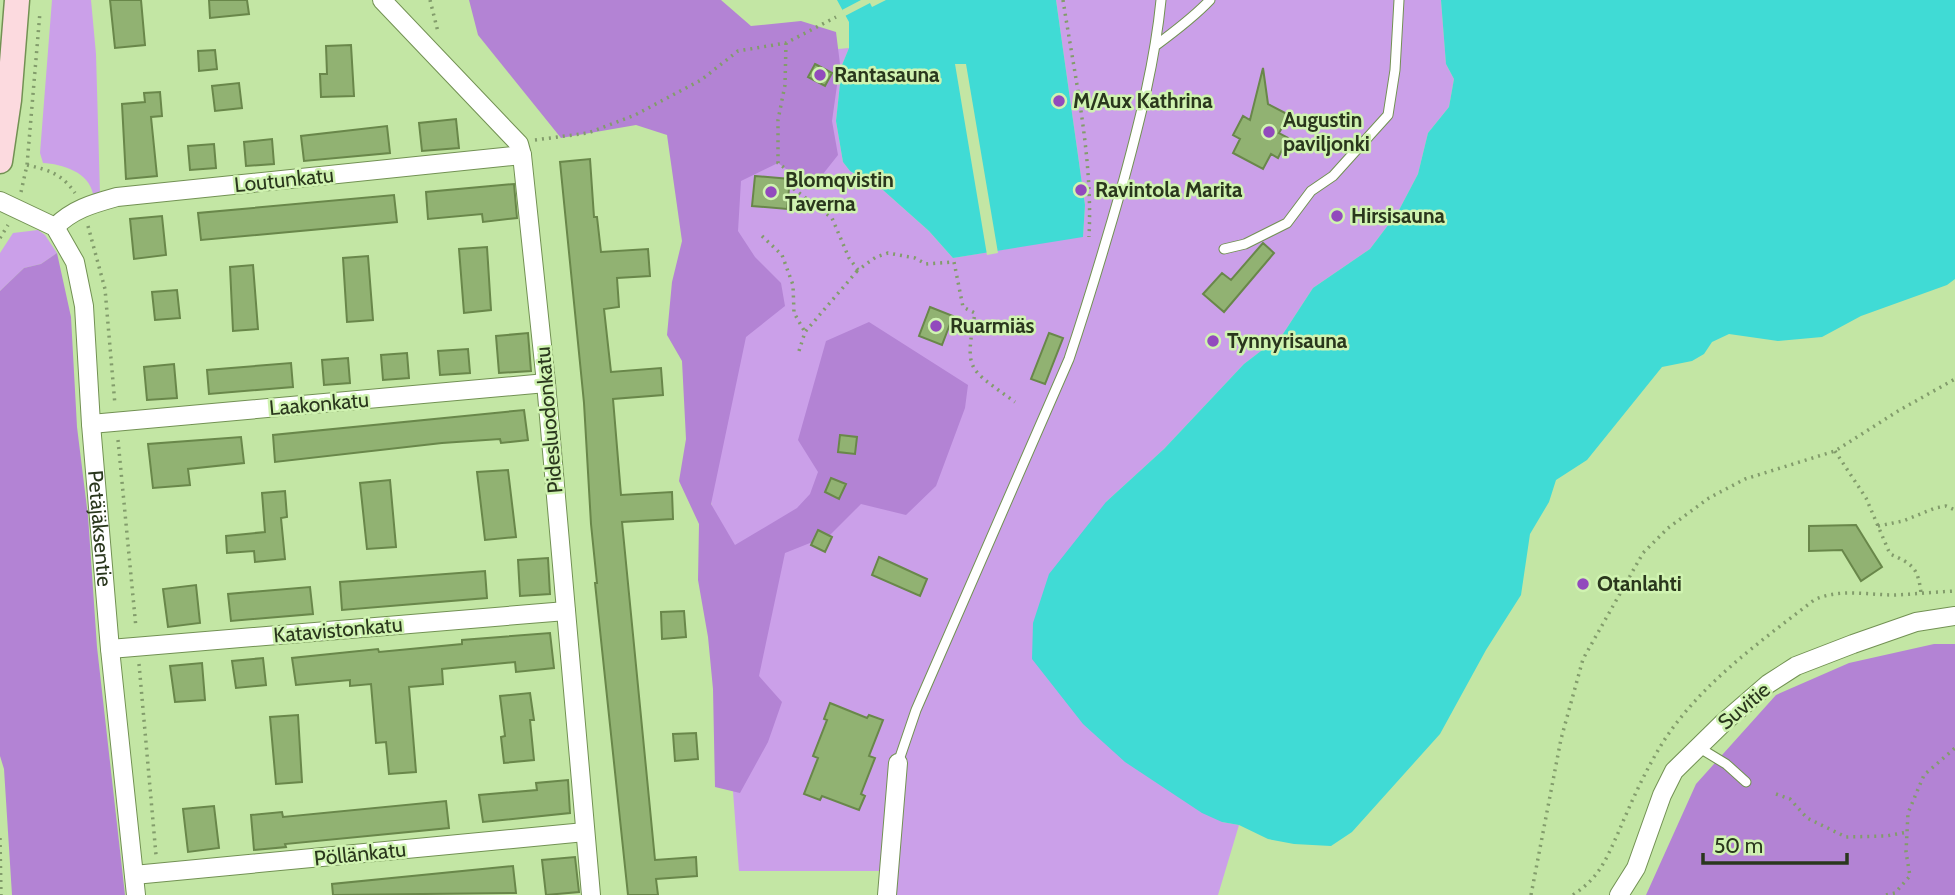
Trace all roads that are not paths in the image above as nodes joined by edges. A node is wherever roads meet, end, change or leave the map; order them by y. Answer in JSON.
{"nodes":[{"id":1,"x":17,"y":0,"type":"edge"},
{"id":2,"x":382,"y":0,"type":"edge"},
{"id":3,"x":1161,"y":0,"type":"edge"},
{"id":4,"x":1210,"y":0,"type":"edge"},
{"id":5,"x":1399,"y":0,"type":"edge"},
{"id":6,"x":1155,"y":46,"type":"junction"},
{"id":7,"x":521,"y":150,"type":"junction"},
{"id":8,"x":0,"y":162,"type":"edge"},
{"id":9,"x":0,"y":201,"type":"edge"},
{"id":10,"x":55,"y":228,"type":"junction"},
{"id":11,"x":1224,"y":249,"type":"dead end"},
{"id":12,"x":546,"y":383,"type":"junction"},
{"id":13,"x":92,"y":424,"type":"junction"},
{"id":14,"x":566,"y":611,"type":"junction"},
{"id":15,"x":1955,"y":616,"type":"edge"},
{"id":16,"x":110,"y":649,"type":"junction"},
{"id":17,"x":1698,"y":747,"type":"junction"},
{"id":18,"x":898,"y":763,"type":"joint"},
{"id":19,"x":1746,"y":782,"type":"dead end"},
{"id":20,"x":585,"y":832,"type":"junction"},
{"id":21,"x":134,"y":876,"type":"junction"},
{"id":22,"x":136,"y":895,"type":"edge"},
{"id":23,"x":591,"y":895,"type":"edge"},
{"id":24,"x":887,"y":895,"type":"edge"},
{"id":25,"x":1619,"y":895,"type":"edge"}],
"edges":[{"from":1,"to":8,"type":"street"},
{"from":2,"to":7,"type":"street"},
{"from":3,"to":6,"type":"lane"},
{"from":4,"to":6,"type":"lane"},
{"from":5,"to":11,"type":"lane"},
{"from":6,"to":18,"type":"lane"},
{"from":7,"to":10,"type":"street","name":"Loutunkatu"},
{"from":7,"to":12,"type":"street","name":"Pidesluodonkatu"},
{"from":9,"to":10,"type":"street"},
{"from":10,"to":13,"type":"street","name":"Petäjäksentie"},
{"from":12,"to":13,"type":"street","name":"Laakonkatu"},
{"from":12,"to":14,"type":"street","name":"Pidesluodonkatu"},
{"from":13,"to":16,"type":"street","name":"Petäjäksentie"},
{"from":14,"to":16,"type":"street","name":"Katavistonkatu"},
{"from":14,"to":20,"type":"street","name":"Pidesluodonkatu"},
{"from":15,"to":17,"type":"street","name":"Suvitie"},
{"from":16,"to":21,"type":"street","name":"Petäjäksentie"},
{"from":17,"to":19,"type":"lane"},
{"from":17,"to":25,"type":"street","name":"Suvitie"},
{"from":18,"to":24,"type":"street"},
{"from":20,"to":21,"type":"street","name":"Pöllänkatu"},
{"from":20,"to":23,"type":"street","name":"Pidesluodonkatu"},
{"from":21,"to":22,"type":"street","name":"Petäjäksentie"}]}
